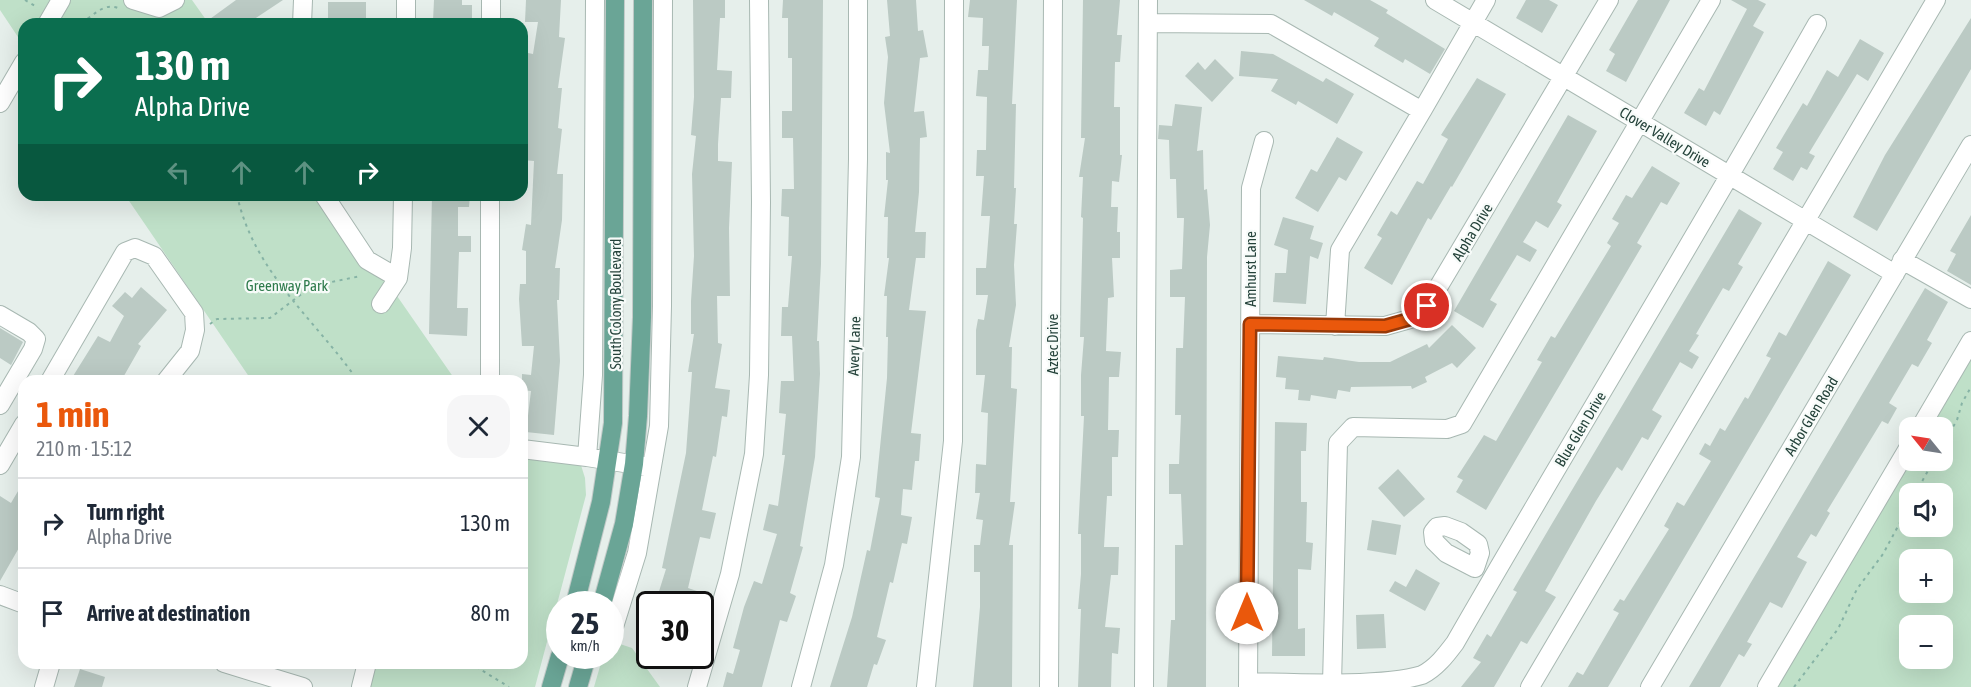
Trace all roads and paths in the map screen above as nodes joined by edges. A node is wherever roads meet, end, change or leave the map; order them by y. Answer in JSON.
{"nodes":[{"id":1,"x":25,"y":0,"type":"edge"},
{"id":2,"x":175,"y":0,"type":"edge"},
{"id":3,"x":303,"y":0,"type":"edge"},
{"id":4,"x":406,"y":0,"type":"edge"},
{"id":5,"x":491,"y":0,"type":"edge"},
{"id":6,"x":595,"y":0,"type":"edge"},
{"id":7,"x":615,"y":0,"type":"edge"},
{"id":8,"x":643,"y":0,"type":"edge"},
{"id":9,"x":663,"y":0,"type":"edge"},
{"id":10,"x":759,"y":0,"type":"edge"},
{"id":11,"x":858,"y":0,"type":"edge"},
{"id":12,"x":954,"y":0,"type":"edge"},
{"id":13,"x":1053,"y":0,"type":"edge"},
{"id":14,"x":1148,"y":0,"type":"edge"},
{"id":15,"x":1435,"y":0,"type":"edge"},
{"id":16,"x":1486,"y":0,"type":"edge"},
{"id":17,"x":1609,"y":0,"type":"edge"},
{"id":18,"x":1711,"y":0,"type":"edge"},
{"id":19,"x":1936,"y":0,"type":"edge"},
{"id":20,"x":130,"y":6,"type":"edge"},
{"id":21,"x":54,"y":13,"type":"edge"},
{"id":22,"x":88,"y":18,"type":"edge"},
{"id":23,"x":302,"y":18,"type":"edge"},
{"id":24,"x":405,"y":18,"type":"edge"},
{"id":25,"x":491,"y":18,"type":"edge"},
{"id":26,"x":1473,"y":22,"type":"junction"},
{"id":27,"x":1148,"y":23,"type":"junction"},
{"id":28,"x":1817,"y":24,"type":"dead end"},
{"id":29,"x":18,"y":72,"type":"edge"},
{"id":30,"x":1564,"y":77,"type":"junction"},
{"id":31,"x":0,"y":103,"type":"edge"},
{"id":32,"x":1422,"y":111,"type":"junction"},
{"id":33,"x":1640,"y":122,"type":"junction"},
{"id":34,"x":1264,"y":141,"type":"dead end"},
{"id":35,"x":1971,"y":145,"type":"edge"},
{"id":36,"x":1731,"y":176,"type":"junction"},
{"id":37,"x":239,"y":201,"type":"edge"},
{"id":38,"x":328,"y":201,"type":"edge"},
{"id":39,"x":403,"y":201,"type":"edge"},
{"id":40,"x":490,"y":201,"type":"edge"},
{"id":41,"x":1807,"y":222,"type":"junction"},
{"id":42,"x":374,"y":265,"type":"junction"},
{"id":43,"x":1899,"y":267,"type":"junction"},
{"id":44,"x":398,"y":278,"type":"junction"},
{"id":45,"x":1971,"y":299,"type":"edge"},
{"id":46,"x":292,"y":301,"type":"junction"},
{"id":47,"x":381,"y":304,"type":"dead end"},
{"id":48,"x":0,"y":315,"type":"edge"},
{"id":49,"x":195,"y":323,"type":"junction"},
{"id":50,"x":1250,"y":324,"type":"junction"},
{"id":51,"x":1335,"y":326,"type":"junction"},
{"id":52,"x":1971,"y":340,"type":"edge"},
{"id":53,"x":54,"y":375,"type":"edge"},
{"id":54,"x":171,"y":375,"type":"edge"},
{"id":55,"x":353,"y":375,"type":"edge"},
{"id":56,"x":490,"y":375,"type":"edge"},
{"id":57,"x":1971,"y":387,"type":"edge"},
{"id":58,"x":0,"y":405,"type":"edge"},
{"id":59,"x":1926,"y":417,"type":"edge"},
{"id":60,"x":1953,"y":428,"type":"edge"},
{"id":61,"x":18,"y":434,"type":"edge"},
{"id":62,"x":528,"y":450,"type":"edge"},
{"id":63,"x":587,"y":457,"type":"junction"},
{"id":64,"x":608,"y":460,"type":"junction"},
{"id":65,"x":634,"y":464,"type":"junction"},
{"id":66,"x":1899,"y":464,"type":"edge"},
{"id":67,"x":0,"y":465,"type":"edge"},
{"id":68,"x":653,"y":467,"type":"junction"},
{"id":69,"x":1899,"y":524,"type":"edge"},
{"id":70,"x":1475,"y":568,"type":"dead end"},
{"id":71,"x":1493,"y":578,"type":"junction"},
{"id":72,"x":579,"y":591,"type":"edge"},
{"id":73,"x":606,"y":591,"type":"edge"},
{"id":74,"x":0,"y":595,"type":"edge"},
{"id":75,"x":624,"y":595,"type":"edge"},
{"id":76,"x":18,"y":602,"type":"edge"},
{"id":77,"x":49,"y":669,"type":"edge"},
{"id":78,"x":243,"y":669,"type":"edge"},
{"id":79,"x":366,"y":669,"type":"edge"},
{"id":80,"x":480,"y":669,"type":"edge"},
{"id":81,"x":556,"y":669,"type":"edge"},
{"id":82,"x":583,"y":669,"type":"edge"},
{"id":83,"x":261,"y":675,"type":"edge"},
{"id":84,"x":1332,"y":684,"type":"junction"},
{"id":85,"x":1248,"y":685,"type":"edge"},
{"id":86,"x":44,"y":687,"type":"edge"},
{"id":87,"x":303,"y":687,"type":"edge"},
{"id":88,"x":361,"y":687,"type":"edge"},
{"id":89,"x":509,"y":687,"type":"edge"},
{"id":90,"x":551,"y":687,"type":"edge"},
{"id":91,"x":578,"y":687,"type":"edge"},
{"id":92,"x":697,"y":687,"type":"edge"},
{"id":93,"x":801,"y":687,"type":"edge"},
{"id":94,"x":927,"y":687,"type":"edge"},
{"id":95,"x":1049,"y":687,"type":"edge"},
{"id":96,"x":1144,"y":687,"type":"edge"},
{"id":97,"x":1530,"y":687,"type":"edge"},
{"id":98,"x":1650,"y":687,"type":"edge"},
{"id":99,"x":1767,"y":687,"type":"edge"},
{"id":100,"x":1794,"y":687,"type":"edge"}],
"edges":[{"from":1,"to":21,"type":"path"},
{"from":2,"to":20,"type":"street"},
{"from":3,"to":23,"type":"street"},
{"from":4,"to":24,"type":"street"},
{"from":5,"to":25,"type":"street"},
{"from":6,"to":63,"type":"street"},
{"from":7,"to":64,"type":"main road","name":"South Colony Boulevard"},
{"from":8,"to":65,"type":"main road","name":"South Colony Boulevard"},
{"from":9,"to":68,"type":"street"},
{"from":10,"to":92,"type":"street"},
{"from":11,"to":93,"type":"street","name":"Avery Lane"},
{"from":12,"to":94,"type":"street"},
{"from":13,"to":95,"type":"street","name":"Aztec Drive"},
{"from":14,"to":27,"type":"street"},
{"from":15,"to":26,"type":"street","name":"Clover Valley Drive"},
{"from":16,"to":26,"type":"street"},
{"from":17,"to":30,"type":"street","name":"Alpha Drive"},
{"from":18,"to":33,"type":"street"},
{"from":19,"to":41,"type":"street"},
{"from":20,"to":22,"type":"path"},
{"from":26,"to":30,"type":"street","name":"Clover Valley Drive"},
{"from":26,"to":32,"type":"street"},
{"from":27,"to":32,"type":"street"},
{"from":27,"to":96,"type":"street"},
{"from":28,"to":36,"type":"street","name":"Blue Glen Drive"},
{"from":29,"to":31,"type":"street"},
{"from":30,"to":33,"type":"street","name":"Clover Valley Drive"},
{"from":30,"to":51,"type":"street","name":"Alpha Drive"},
{"from":32,"to":51,"type":"street"},
{"from":33,"to":36,"type":"street","name":"Clover Valley Drive"},
{"from":33,"to":84,"type":"street"},
{"from":34,"to":50,"type":"street","name":"Amhurst Lane"},
{"from":35,"to":43,"type":"street","name":"Arbor Glen Road"},
{"from":36,"to":41,"type":"street","name":"Clover Valley Drive"},
{"from":36,"to":71,"type":"street","name":"Blue Glen Drive"},
{"from":37,"to":46,"type":"path"},
{"from":38,"to":42,"type":"street"},
{"from":39,"to":44,"type":"street"},
{"from":40,"to":56,"type":"street"},
{"from":41,"to":43,"type":"street","name":"Clover Valley Drive"},
{"from":41,"to":97,"type":"street"},
{"from":42,"to":44,"type":"street"},
{"from":42,"to":46,"type":"path"},
{"from":43,"to":45,"type":"street","name":"Clover Valley Drive"},
{"from":43,"to":98,"type":"street","name":"Arbor Glen Road"},
{"from":44,"to":47,"type":"street"},
{"from":46,"to":49,"type":"path"},
{"from":46,"to":55,"type":"path"},
{"from":48,"to":58,"type":"street"},
{"from":49,"to":53,"type":"street"},
{"from":49,"to":54,"type":"street"},
{"from":50,"to":51,"type":"street","name":"Alpha Drive"},
{"from":50,"to":85,"type":"street","name":"Amhurst Lane"},
{"from":52,"to":59,"type":"street"},
{"from":57,"to":60,"type":"path"},
{"from":61,"to":67,"type":"street"},
{"from":62,"to":63,"type":"street"},
{"from":63,"to":64,"type":"street"},
{"from":64,"to":65,"type":"street"},
{"from":64,"to":72,"type":"main road","name":"South Colony Boulevard"},
{"from":65,"to":68,"type":"street"},
{"from":65,"to":73,"type":"main road","name":"South Colony Boulevard"},
{"from":66,"to":99,"type":"street"},
{"from":68,"to":75,"type":"street"},
{"from":69,"to":100,"type":"path"},
{"from":70,"to":71,"type":"street"},
{"from":71,"to":84,"type":"street","name":"Blue Glen Drive"},
{"from":74,"to":76,"type":"street"},
{"from":77,"to":86,"type":"street"},
{"from":78,"to":83,"type":"street"},
{"from":79,"to":88,"type":"street"},
{"from":80,"to":89,"type":"path"},
{"from":81,"to":90,"type":"main road"},
{"from":82,"to":91,"type":"main road"},
{"from":83,"to":87,"type":"street"},
{"from":84,"to":85,"type":"street","name":"Blue Glen Drive"}]}
